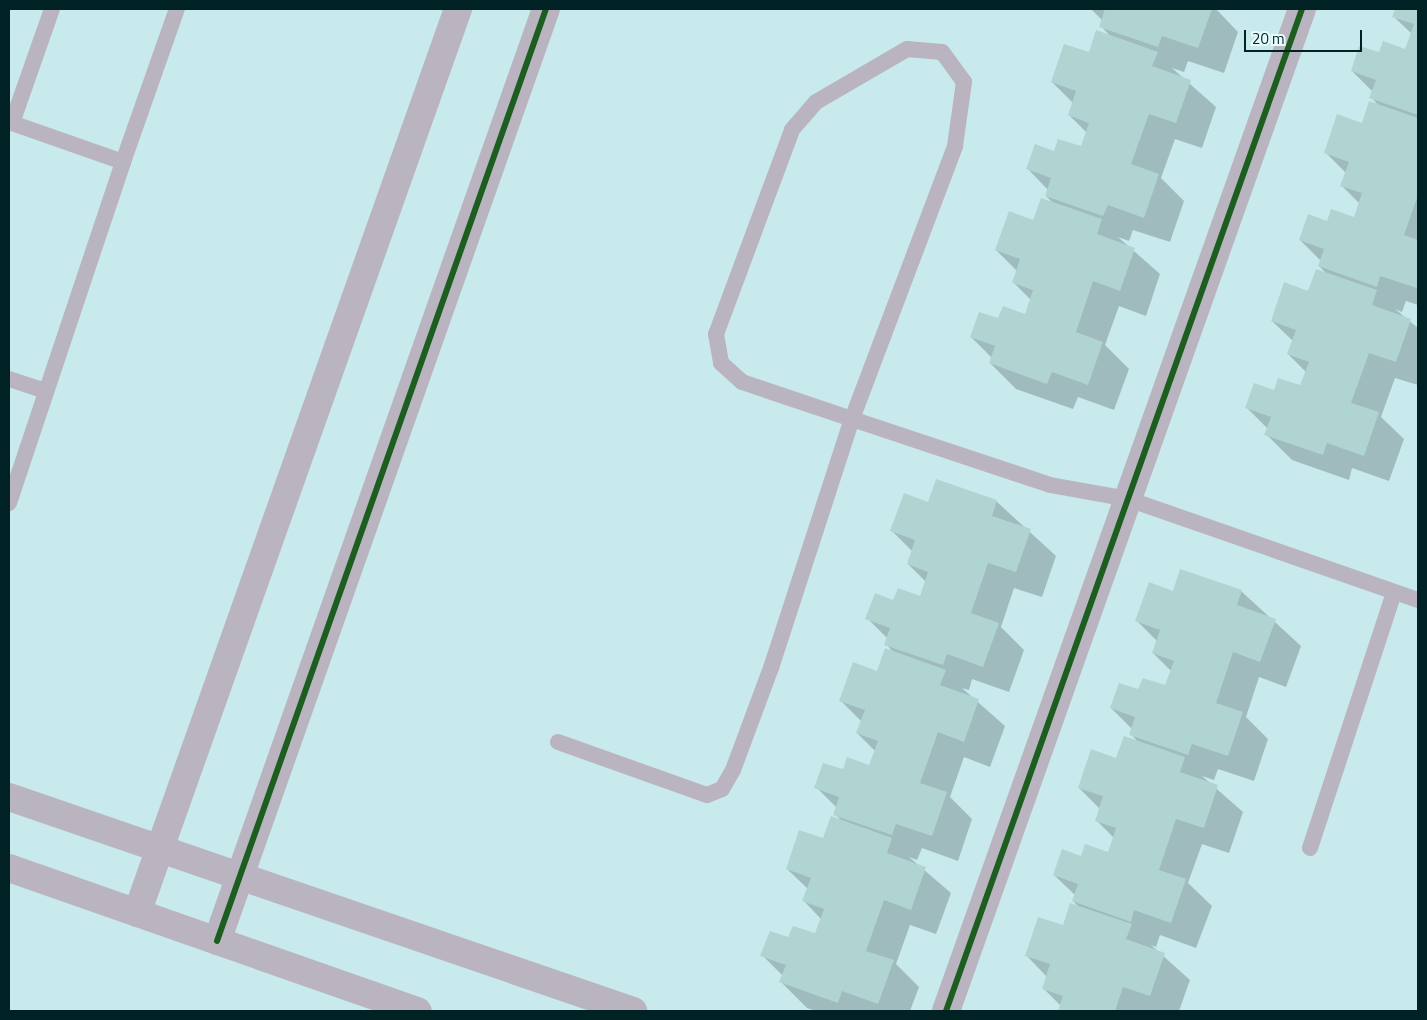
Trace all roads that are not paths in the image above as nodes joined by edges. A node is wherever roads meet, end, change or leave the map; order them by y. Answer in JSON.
{"nodes":[{"id":1,"x":52,"y":9,"type":"edge"},
{"id":2,"x":177,"y":9,"type":"edge"},
{"id":3,"x":458,"y":9,"type":"edge"},
{"id":4,"x":546,"y":9,"type":"edge"},
{"id":5,"x":1302,"y":9,"type":"edge"},
{"id":6,"x":10,"y":122,"type":"edge"},
{"id":7,"x":123,"y":162,"type":"junction"},
{"id":8,"x":9,"y":379,"type":"edge"},
{"id":9,"x":46,"y":391,"type":"junction"},
{"id":10,"x":852,"y":418,"type":"junction"},
{"id":11,"x":1128,"y":500,"type":"junction"},
{"id":12,"x":9,"y":503,"type":"edge"},
{"id":13,"x":1394,"y":592,"type":"junction"},
{"id":14,"x":1418,"y":600,"type":"edge"},
{"id":15,"x":558,"y":742,"type":"dead end"},
{"id":16,"x":9,"y":797,"type":"edge"},
{"id":17,"x":160,"y":848,"type":"junction"},
{"id":18,"x":1310,"y":848,"type":"dead end"},
{"id":19,"x":9,"y":868,"type":"edge"},
{"id":20,"x":239,"y":874,"type":"junction"},
{"id":21,"x":137,"y":913,"type":"junction"},
{"id":22,"x":217,"y":941,"type":"junction"},
{"id":23,"x":418,"y":1011,"type":"edge"},
{"id":24,"x":633,"y":1011,"type":"edge"},
{"id":25,"x":946,"y":1011,"type":"edge"}],
"edges":[{"from":1,"to":6,"type":"lane"},
{"from":2,"to":7,"type":"lane"},
{"from":3,"to":17,"type":"street"},
{"from":4,"to":20,"type":"street"},
{"from":5,"to":11,"type":"street"},
{"from":6,"to":7,"type":"lane"},
{"from":7,"to":9,"type":"lane"},
{"from":8,"to":9,"type":"lane"},
{"from":9,"to":12,"type":"lane"},
{"from":10,"to":10,"type":"lane"},
{"from":10,"to":11,"type":"lane"},
{"from":10,"to":15,"type":"lane"},
{"from":11,"to":13,"type":"lane"},
{"from":11,"to":25,"type":"street"},
{"from":13,"to":14,"type":"lane"},
{"from":13,"to":18,"type":"lane"},
{"from":16,"to":17,"type":"street"},
{"from":17,"to":20,"type":"street"},
{"from":17,"to":21,"type":"street"},
{"from":19,"to":21,"type":"street"},
{"from":20,"to":22,"type":"street"},
{"from":20,"to":24,"type":"street"},
{"from":21,"to":22,"type":"street"},
{"from":22,"to":23,"type":"street"}]}
